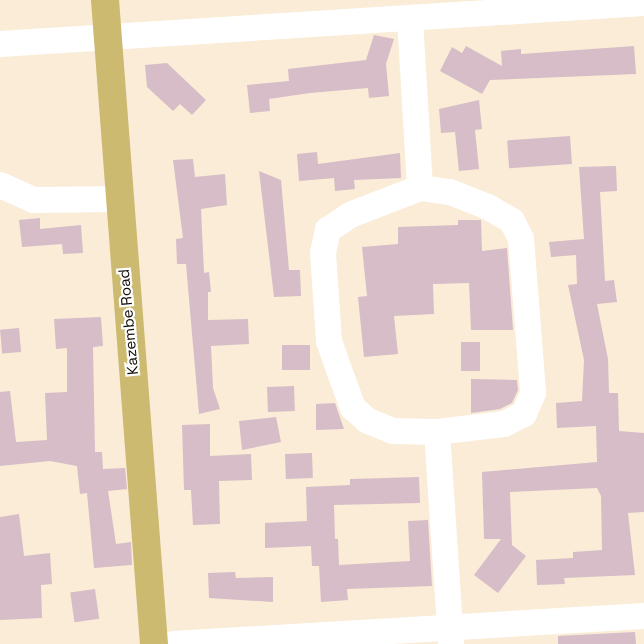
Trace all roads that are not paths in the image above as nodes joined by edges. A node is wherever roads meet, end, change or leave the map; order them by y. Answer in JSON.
{"nodes":[{"id":1,"x":105,"y":0,"type":"edge"},
{"id":2,"x":644,"y":3,"type":"edge"},
{"id":3,"x":410,"y":19,"type":"junction"},
{"id":4,"x":109,"y":41,"type":"junction"},
{"id":5,"x":0,"y":44,"type":"edge"},
{"id":6,"x":0,"y":185,"type":"edge"},
{"id":7,"x":420,"y":188,"type":"junction"},
{"id":8,"x":118,"y":200,"type":"junction"},
{"id":9,"x":437,"y":432,"type":"junction"},
{"id":10,"x":644,"y":616,"type":"edge"},
{"id":11,"x":450,"y":636,"type":"edge"},
{"id":12,"x":154,"y":644,"type":"edge"},
{"id":13,"x":173,"y":644,"type":"edge"}],
"edges":[{"from":1,"to":4,"type":"main road","name":"Kazembe Road"},
{"from":2,"to":3,"type":"street"},
{"from":3,"to":4,"type":"street"},
{"from":3,"to":7,"type":"street"},
{"from":4,"to":5,"type":"street"},
{"from":4,"to":8,"type":"main road","name":"Kazembe Road"},
{"from":6,"to":8,"type":"street"},
{"from":7,"to":9,"type":"street"},
{"from":7,"to":9,"type":"street"},
{"from":8,"to":12,"type":"main road","name":"Kazembe Road"},
{"from":9,"to":11,"type":"street"},
{"from":10,"to":11,"type":"street"},
{"from":11,"to":13,"type":"street"}]}
